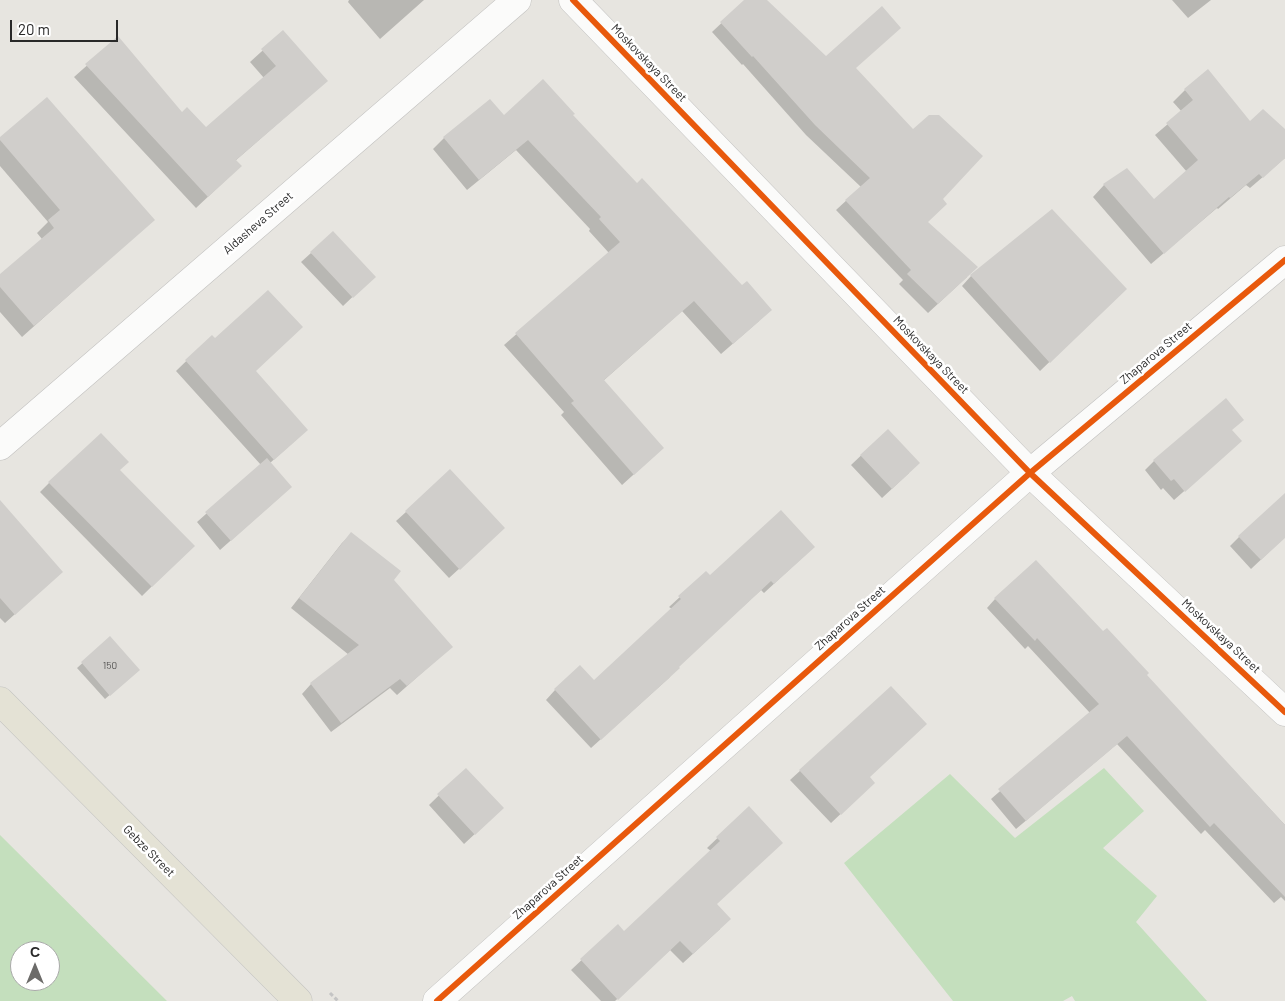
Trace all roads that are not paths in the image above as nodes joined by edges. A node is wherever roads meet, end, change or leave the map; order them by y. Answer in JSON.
{"nodes":[{"id":1,"x":517,"y":0,"type":"edge"},
{"id":2,"x":573,"y":0,"type":"edge"},
{"id":3,"x":1285,"y":260,"type":"edge"},
{"id":4,"x":0,"y":446,"type":"edge"},
{"id":5,"x":1030,"y":473,"type":"junction"},
{"id":6,"x":0,"y":701,"type":"edge"},
{"id":7,"x":1285,"y":712,"type":"edge"},
{"id":8,"x":298,"y":1001,"type":"edge"},
{"id":9,"x":437,"y":1001,"type":"edge"}],
"edges":[{"from":1,"to":4,"type":"street","name":"Aldasheva Street"},
{"from":2,"to":5,"type":"street","name":"Moskovskaya Street"},
{"from":3,"to":5,"type":"street","name":"Zhaparova Street"},
{"from":5,"to":7,"type":"street","name":"Moskovskaya Street"},
{"from":5,"to":9,"type":"street","name":"Zhaparova Street"},
{"from":6,"to":8,"type":"main road","name":"Gebze Street"}]}
